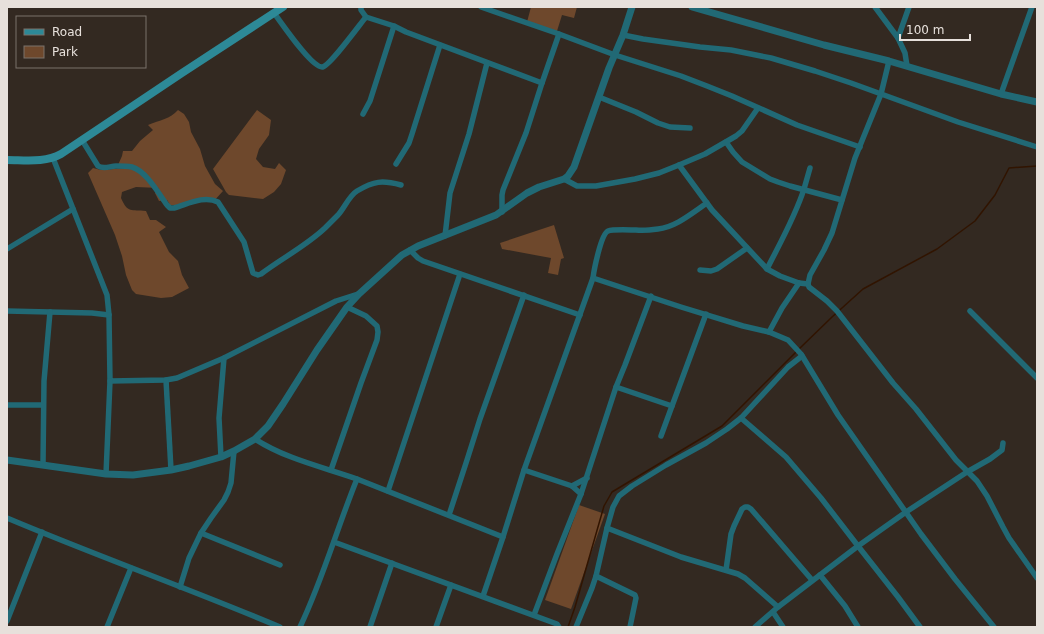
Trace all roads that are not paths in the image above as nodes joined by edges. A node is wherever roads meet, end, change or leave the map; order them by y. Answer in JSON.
{"nodes":[{"id":1,"x":283,"y":7,"type":"edge"},
{"id":2,"x":361,"y":7,"type":"edge"},
{"id":3,"x":482,"y":7,"type":"edge"},
{"id":4,"x":632,"y":7,"type":"edge"},
{"id":5,"x":692,"y":7,"type":"edge"},
{"id":6,"x":875,"y":7,"type":"edge"},
{"id":7,"x":909,"y":7,"type":"edge"},
{"id":8,"x":1032,"y":7,"type":"edge"},
{"id":9,"x":274,"y":13,"type":"junction"},
{"id":10,"x":366,"y":17,"type":"junction"},
{"id":11,"x":394,"y":26,"type":"junction"},
{"id":12,"x":559,"y":34,"type":"junction"},
{"id":13,"x":623,"y":35,"type":"junction"},
{"id":14,"x":898,"y":38,"type":"junction"},
{"id":15,"x":440,"y":45,"type":"junction"},
{"id":16,"x":615,"y":55,"type":"junction"},
{"id":17,"x":890,"y":61,"type":"junction"},
{"id":18,"x":487,"y":63,"type":"junction"},
{"id":19,"x":908,"y":66,"type":"junction"},
{"id":20,"x":542,"y":83,"type":"junction"},
{"id":21,"x":881,"y":94,"type":"junction"},
{"id":22,"x":1001,"y":94,"type":"junction"},
{"id":23,"x":599,"y":97,"type":"junction"},
{"id":24,"x":1037,"y":102,"type":"edge"},
{"id":25,"x":758,"y":108,"type":"junction"},
{"id":26,"x":363,"y":114,"type":"dead end"},
{"id":27,"x":690,"y":128,"type":"dead end"},
{"id":28,"x":82,"y":140,"type":"junction"},
{"id":29,"x":726,"y":142,"type":"junction"},
{"id":30,"x":860,"y":147,"type":"junction"},
{"id":31,"x":1037,"y":147,"type":"edge"},
{"id":32,"x":53,"y":158,"type":"junction"},
{"id":33,"x":7,"y":160,"type":"edge"},
{"id":34,"x":396,"y":164,"type":"dead end"},
{"id":35,"x":679,"y":165,"type":"junction"},
{"id":36,"x":810,"y":168,"type":"dead end"},
{"id":37,"x":564,"y":179,"type":"junction"},
{"id":38,"x":401,"y":185,"type":"dead end"},
{"id":39,"x":804,"y":189,"type":"junction"},
{"id":40,"x":842,"y":200,"type":"junction"},
{"id":41,"x":707,"y":203,"type":"junction"},
{"id":42,"x":73,"y":209,"type":"junction"},
{"id":43,"x":502,"y":212,"type":"junction"},
{"id":44,"x":445,"y":236,"type":"junction"},
{"id":45,"x":747,"y":248,"type":"junction"},
{"id":46,"x":7,"y":249,"type":"edge"},
{"id":47,"x":410,"y":250,"type":"junction"},
{"id":48,"x":767,"y":269,"type":"junction"},
{"id":49,"x":700,"y":270,"type":"dead end"},
{"id":50,"x":460,"y":274,"type":"junction"},
{"id":51,"x":593,"y":278,"type":"junction"},
{"id":52,"x":799,"y":283,"type":"junction"},
{"id":53,"x":808,"y":284,"type":"junction"},
{"id":54,"x":359,"y":294,"type":"junction"},
{"id":55,"x":524,"y":295,"type":"junction"},
{"id":56,"x":651,"y":296,"type":"junction"},
{"id":57,"x":347,"y":307,"type":"junction"},
{"id":58,"x":7,"y":311,"type":"edge"},
{"id":59,"x":970,"y":311,"type":"dead end"},
{"id":60,"x":50,"y":312,"type":"junction"},
{"id":61,"x":706,"y":314,"type":"junction"},
{"id":62,"x":109,"y":315,"type":"junction"},
{"id":63,"x":580,"y":315,"type":"junction"},
{"id":64,"x":769,"y":332,"type":"junction"},
{"id":65,"x":800,"y":353,"type":"junction"},
{"id":66,"x":224,"y":358,"type":"junction"},
{"id":67,"x":1037,"y":378,"type":"edge"},
{"id":68,"x":166,"y":380,"type":"junction"},
{"id":69,"x":110,"y":381,"type":"junction"},
{"id":70,"x":616,"y":387,"type":"junction"},
{"id":71,"x":7,"y":405,"type":"edge"},
{"id":72,"x":43,"y":405,"type":"junction"},
{"id":73,"x":672,"y":406,"type":"junction"},
{"id":74,"x":741,"y":418,"type":"junction"},
{"id":75,"x":661,"y":436,"type":"dead end"},
{"id":76,"x":255,"y":439,"type":"junction"},
{"id":77,"x":1003,"y":443,"type":"dead end"},
{"id":78,"x":234,"y":451,"type":"junction"},
{"id":79,"x":220,"y":457,"type":"junction"},
{"id":80,"x":7,"y":460,"type":"edge"},
{"id":81,"x":43,"y":464,"type":"junction"},
{"id":82,"x":171,"y":470,"type":"junction"},
{"id":83,"x":331,"y":470,"type":"junction"},
{"id":84,"x":524,"y":470,"type":"junction"},
{"id":85,"x":967,"y":472,"type":"junction"},
{"id":86,"x":106,"y":474,"type":"junction"},
{"id":87,"x":587,"y":478,"type":"junction"},
{"id":88,"x":357,"y":479,"type":"junction"},
{"id":89,"x":572,"y":486,"type":"junction"},
{"id":90,"x":388,"y":491,"type":"junction"},
{"id":91,"x":581,"y":494,"type":"junction"},
{"id":92,"x":906,"y":512,"type":"junction"},
{"id":93,"x":448,"y":515,"type":"junction"},
{"id":94,"x":7,"y":518,"type":"edge"},
{"id":95,"x":607,"y":528,"type":"junction"},
{"id":96,"x":42,"y":532,"type":"junction"},
{"id":97,"x":201,"y":533,"type":"junction"},
{"id":98,"x":503,"y":537,"type":"junction"},
{"id":99,"x":334,"y":542,"type":"junction"},
{"id":100,"x":858,"y":546,"type":"junction"},
{"id":101,"x":392,"y":563,"type":"junction"},
{"id":102,"x":280,"y":565,"type":"dead end"},
{"id":103,"x":131,"y":568,"type":"junction"},
{"id":104,"x":726,"y":570,"type":"junction"},
{"id":105,"x":820,"y":574,"type":"junction"},
{"id":106,"x":596,"y":576,"type":"junction"},
{"id":107,"x":1037,"y":578,"type":"edge"},
{"id":108,"x":812,"y":580,"type":"junction"},
{"id":109,"x":451,"y":585,"type":"junction"},
{"id":110,"x":180,"y":587,"type":"junction"},
{"id":111,"x":483,"y":596,"type":"junction"},
{"id":112,"x":778,"y":607,"type":"junction"},
{"id":113,"x":773,"y":612,"type":"junction"},
{"id":114,"x":534,"y":615,"type":"junction"},
{"id":115,"x":7,"y":621,"type":"edge"},
{"id":116,"x":110,"y":626,"type":"edge"},
{"id":117,"x":280,"y":627,"type":"edge"},
{"id":118,"x":300,"y":627,"type":"edge"},
{"id":119,"x":370,"y":627,"type":"edge"},
{"id":120,"x":436,"y":627,"type":"edge"},
{"id":121,"x":559,"y":627,"type":"edge"},
{"id":122,"x":576,"y":627,"type":"edge"},
{"id":123,"x":630,"y":627,"type":"edge"},
{"id":124,"x":755,"y":627,"type":"edge"},
{"id":125,"x":783,"y":627,"type":"edge"},
{"id":126,"x":858,"y":627,"type":"edge"},
{"id":127,"x":920,"y":627,"type":"edge"},
{"id":128,"x":994,"y":627,"type":"edge"}],
"edges":[{"from":1,"to":9,"type":"main road"},
{"from":2,"to":10,"type":"street"},
{"from":3,"to":12,"type":"street"},
{"from":4,"to":13,"type":"street"},
{"from":5,"to":17,"type":"street"},
{"from":6,"to":14,"type":"street"},
{"from":7,"to":14,"type":"street"},
{"from":8,"to":22,"type":"street"},
{"from":9,"to":10,"type":"street"},
{"from":9,"to":28,"type":"main road"},
{"from":10,"to":11,"type":"street"},
{"from":11,"to":15,"type":"street"},
{"from":11,"to":26,"type":"street"},
{"from":12,"to":16,"type":"street"},
{"from":12,"to":20,"type":"street"},
{"from":13,"to":16,"type":"street"},
{"from":13,"to":21,"type":"street"},
{"from":14,"to":19,"type":"street"},
{"from":15,"to":18,"type":"street"},
{"from":15,"to":34,"type":"street"},
{"from":16,"to":23,"type":"street"},
{"from":16,"to":25,"type":"street"},
{"from":17,"to":19,"type":"street"},
{"from":17,"to":21,"type":"street"},
{"from":18,"to":20,"type":"street"},
{"from":18,"to":44,"type":"street"},
{"from":19,"to":22,"type":"street"},
{"from":20,"to":43,"type":"street"},
{"from":21,"to":30,"type":"street"},
{"from":21,"to":31,"type":"street"},
{"from":22,"to":24,"type":"street"},
{"from":23,"to":27,"type":"street"},
{"from":23,"to":37,"type":"street"},
{"from":25,"to":29,"type":"street"},
{"from":25,"to":30,"type":"street"},
{"from":28,"to":32,"type":"main road"},
{"from":28,"to":38,"type":"street"},
{"from":29,"to":35,"type":"street"},
{"from":29,"to":39,"type":"street"},
{"from":30,"to":40,"type":"street"},
{"from":32,"to":33,"type":"main road"},
{"from":32,"to":42,"type":"street"},
{"from":35,"to":37,"type":"street"},
{"from":35,"to":41,"type":"street"},
{"from":36,"to":39,"type":"street"},
{"from":37,"to":43,"type":"street"},
{"from":39,"to":40,"type":"street"},
{"from":39,"to":48,"type":"street"},
{"from":40,"to":53,"type":"street"},
{"from":41,"to":45,"type":"street"},
{"from":41,"to":51,"type":"street"},
{"from":42,"to":46,"type":"street"},
{"from":42,"to":62,"type":"street"},
{"from":43,"to":44,"type":"street"},
{"from":44,"to":47,"type":"street"},
{"from":45,"to":48,"type":"street"},
{"from":45,"to":49,"type":"street"},
{"from":47,"to":50,"type":"street"},
{"from":47,"to":54,"type":"street"},
{"from":48,"to":52,"type":"street"},
{"from":50,"to":55,"type":"street"},
{"from":50,"to":90,"type":"street"},
{"from":51,"to":56,"type":"street"},
{"from":51,"to":63,"type":"street"},
{"from":52,"to":53,"type":"street"},
{"from":52,"to":64,"type":"street"},
{"from":53,"to":85,"type":"street"},
{"from":54,"to":57,"type":"street"},
{"from":54,"to":66,"type":"street"},
{"from":55,"to":63,"type":"street"},
{"from":55,"to":93,"type":"street"},
{"from":56,"to":61,"type":"street"},
{"from":56,"to":70,"type":"street"},
{"from":57,"to":76,"type":"street"},
{"from":57,"to":83,"type":"street"},
{"from":58,"to":60,"type":"street"},
{"from":59,"to":67,"type":"street"},
{"from":60,"to":62,"type":"street"},
{"from":60,"to":72,"type":"street"},
{"from":61,"to":64,"type":"street"},
{"from":61,"to":73,"type":"street"},
{"from":62,"to":69,"type":"street"},
{"from":63,"to":84,"type":"street"},
{"from":64,"to":65,"type":"street"},
{"from":65,"to":74,"type":"street"},
{"from":65,"to":92,"type":"street"},
{"from":66,"to":68,"type":"street"},
{"from":66,"to":79,"type":"street"},
{"from":68,"to":69,"type":"street"},
{"from":68,"to":82,"type":"street"},
{"from":69,"to":86,"type":"street"},
{"from":70,"to":73,"type":"street"},
{"from":70,"to":87,"type":"street"},
{"from":71,"to":72,"type":"street"},
{"from":72,"to":81,"type":"street"},
{"from":73,"to":75,"type":"street"},
{"from":74,"to":95,"type":"street"},
{"from":74,"to":100,"type":"street"},
{"from":76,"to":78,"type":"street"},
{"from":76,"to":83,"type":"street"},
{"from":77,"to":85,"type":"street"},
{"from":78,"to":79,"type":"street"},
{"from":78,"to":97,"type":"street"},
{"from":79,"to":82,"type":"street"},
{"from":80,"to":81,"type":"street"},
{"from":81,"to":86,"type":"street"},
{"from":82,"to":86,"type":"street"},
{"from":83,"to":88,"type":"street"},
{"from":84,"to":89,"type":"street"},
{"from":84,"to":98,"type":"street"},
{"from":85,"to":92,"type":"street"},
{"from":85,"to":107,"type":"street"},
{"from":87,"to":89,"type":"street"},
{"from":87,"to":91,"type":"street"},
{"from":88,"to":90,"type":"street"},
{"from":88,"to":99,"type":"street"},
{"from":89,"to":91,"type":"street"},
{"from":90,"to":93,"type":"street"},
{"from":91,"to":114,"type":"street"},
{"from":92,"to":100,"type":"street"},
{"from":92,"to":128,"type":"street"},
{"from":93,"to":98,"type":"street"},
{"from":94,"to":96,"type":"street"},
{"from":95,"to":104,"type":"street"},
{"from":95,"to":106,"type":"street"},
{"from":96,"to":103,"type":"street"},
{"from":96,"to":115,"type":"street"},
{"from":97,"to":102,"type":"street"},
{"from":97,"to":110,"type":"street"},
{"from":98,"to":111,"type":"street"},
{"from":99,"to":101,"type":"street"},
{"from":99,"to":118,"type":"street"},
{"from":100,"to":105,"type":"street"},
{"from":100,"to":127,"type":"street"},
{"from":101,"to":109,"type":"street"},
{"from":101,"to":119,"type":"street"},
{"from":103,"to":110,"type":"street"},
{"from":103,"to":116,"type":"street"},
{"from":104,"to":108,"type":"street"},
{"from":104,"to":112,"type":"street"},
{"from":105,"to":108,"type":"street"},
{"from":105,"to":126,"type":"street"},
{"from":106,"to":122,"type":"street"},
{"from":106,"to":123,"type":"street"},
{"from":108,"to":112,"type":"street"},
{"from":109,"to":111,"type":"street"},
{"from":109,"to":120,"type":"street"},
{"from":110,"to":117,"type":"street"},
{"from":111,"to":114,"type":"street"},
{"from":112,"to":113,"type":"street"},
{"from":113,"to":124,"type":"street"},
{"from":113,"to":125,"type":"street"},
{"from":114,"to":121,"type":"street"}]}
